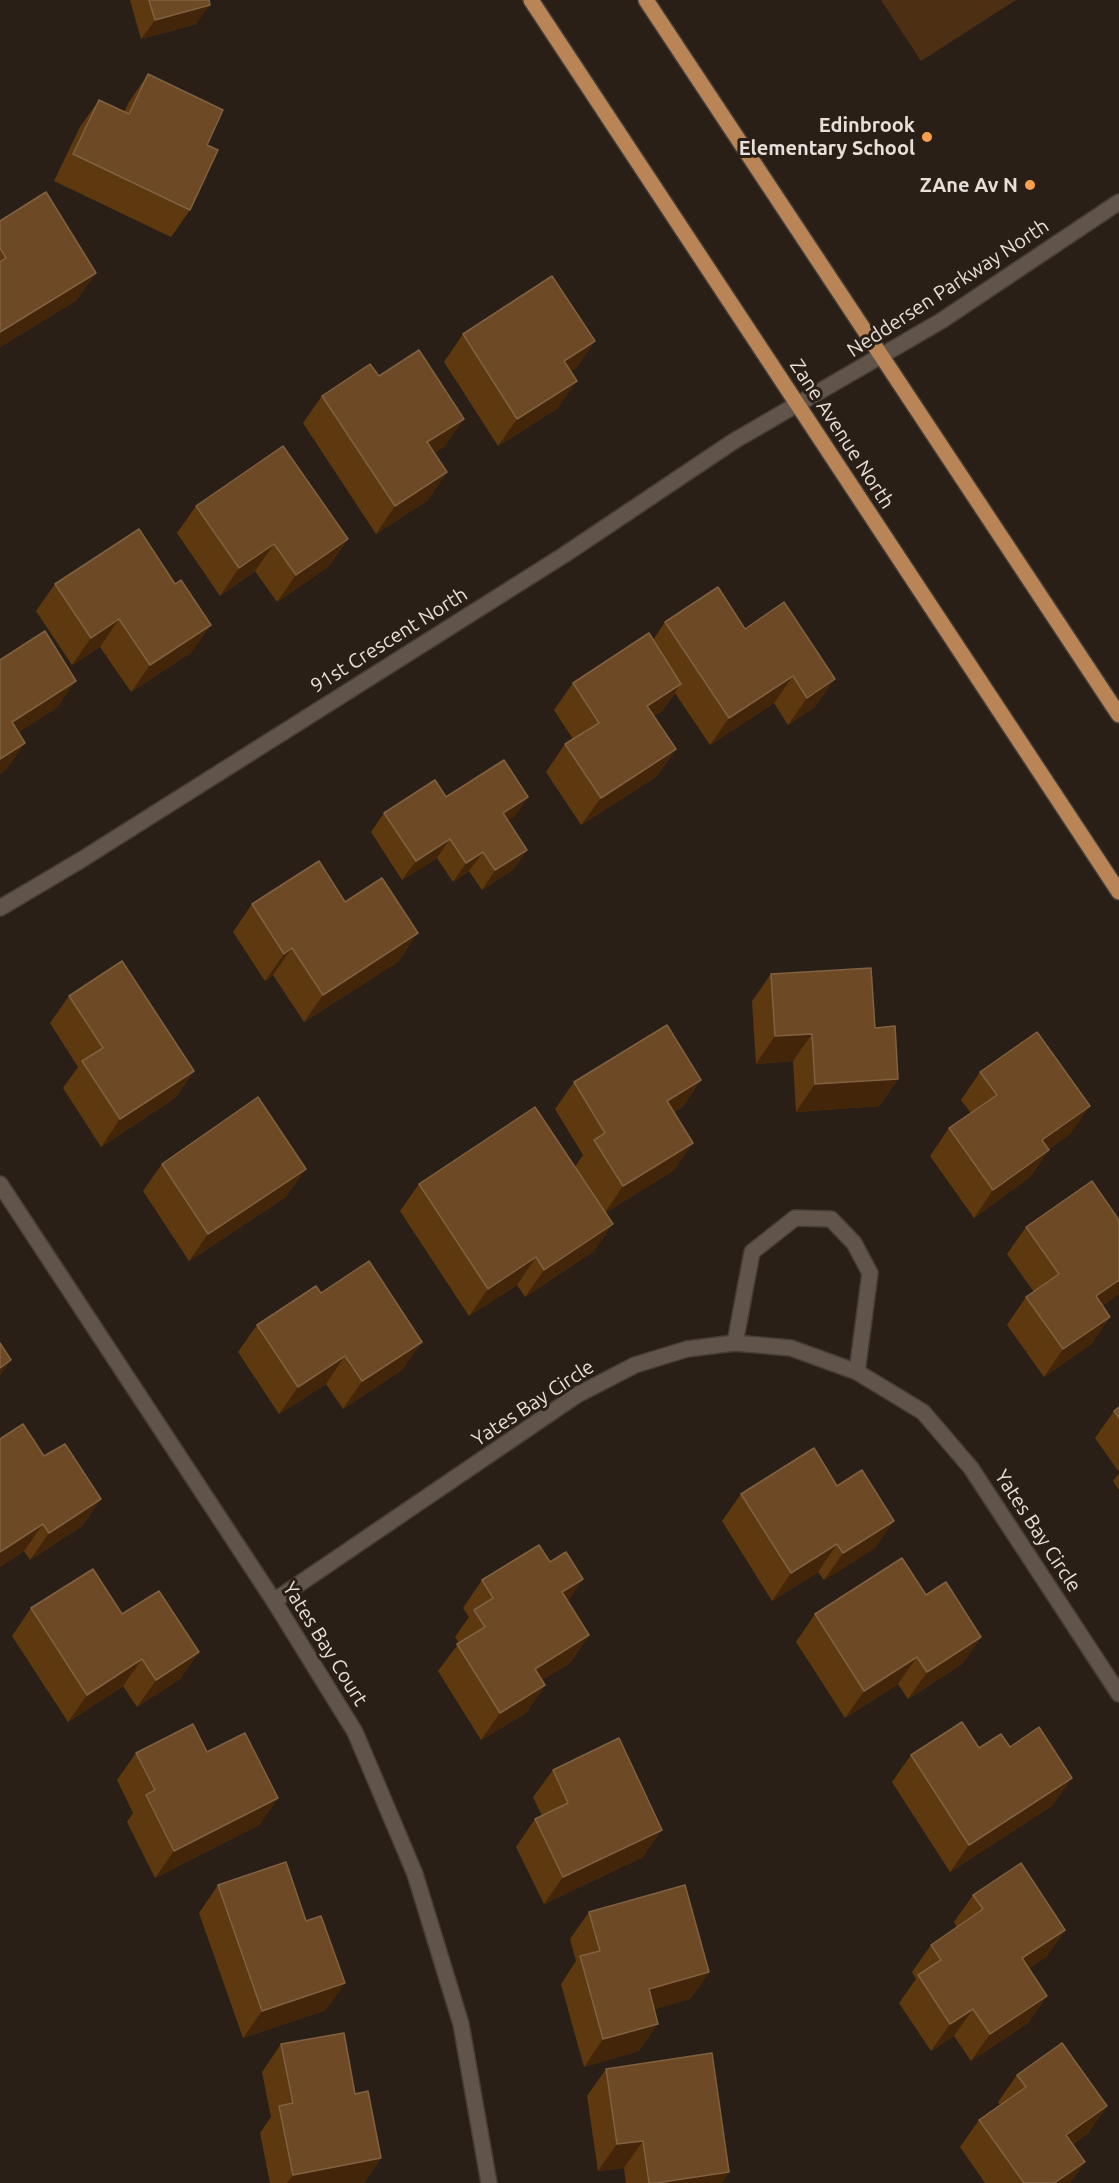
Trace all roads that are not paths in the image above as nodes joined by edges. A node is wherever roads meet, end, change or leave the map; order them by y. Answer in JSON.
{"nodes":[{"id":1,"x":531,"y":0,"type":"edge"},
{"id":2,"x":646,"y":0,"type":"edge"},
{"id":3,"x":1119,"y":202,"type":"edge"},
{"id":4,"x":881,"y":358,"type":"junction"},
{"id":5,"x":797,"y":404,"type":"junction"},
{"id":6,"x":1119,"y":715,"type":"edge"},
{"id":7,"x":1119,"y":892,"type":"edge"},
{"id":8,"x":0,"y":908,"type":"edge"},
{"id":9,"x":0,"y":1184,"type":"edge"},
{"id":10,"x":735,"y":1343,"type":"junction"},
{"id":11,"x":857,"y":1372,"type":"junction"},
{"id":12,"x":274,"y":1601,"type":"junction"},
{"id":13,"x":1119,"y":1694,"type":"edge"},
{"id":14,"x":489,"y":2183,"type":"edge"}],
"edges":[{"from":1,"to":5,"type":"main road","name":"Zane Avenue North"},
{"from":2,"to":4,"type":"main road"},
{"from":3,"to":4,"type":"street","name":"Neddersen Parkway North"},
{"from":4,"to":5,"type":"street","name":"Neddersen Parkway North"},
{"from":4,"to":6,"type":"main road"},
{"from":5,"to":7,"type":"main road","name":"Zane Avenue North"},
{"from":5,"to":8,"type":"street","name":"91st Crescent North"},
{"from":9,"to":12,"type":"street","name":"Yates Bay Court"},
{"from":10,"to":11,"type":"street","name":"Yates Bay Circle"},
{"from":10,"to":11,"type":"street"},
{"from":10,"to":12,"type":"street","name":"Yates Bay Circle"},
{"from":11,"to":13,"type":"street","name":"Yates Bay Circle"},
{"from":12,"to":14,"type":"street","name":"Yates Bay Court"}]}
